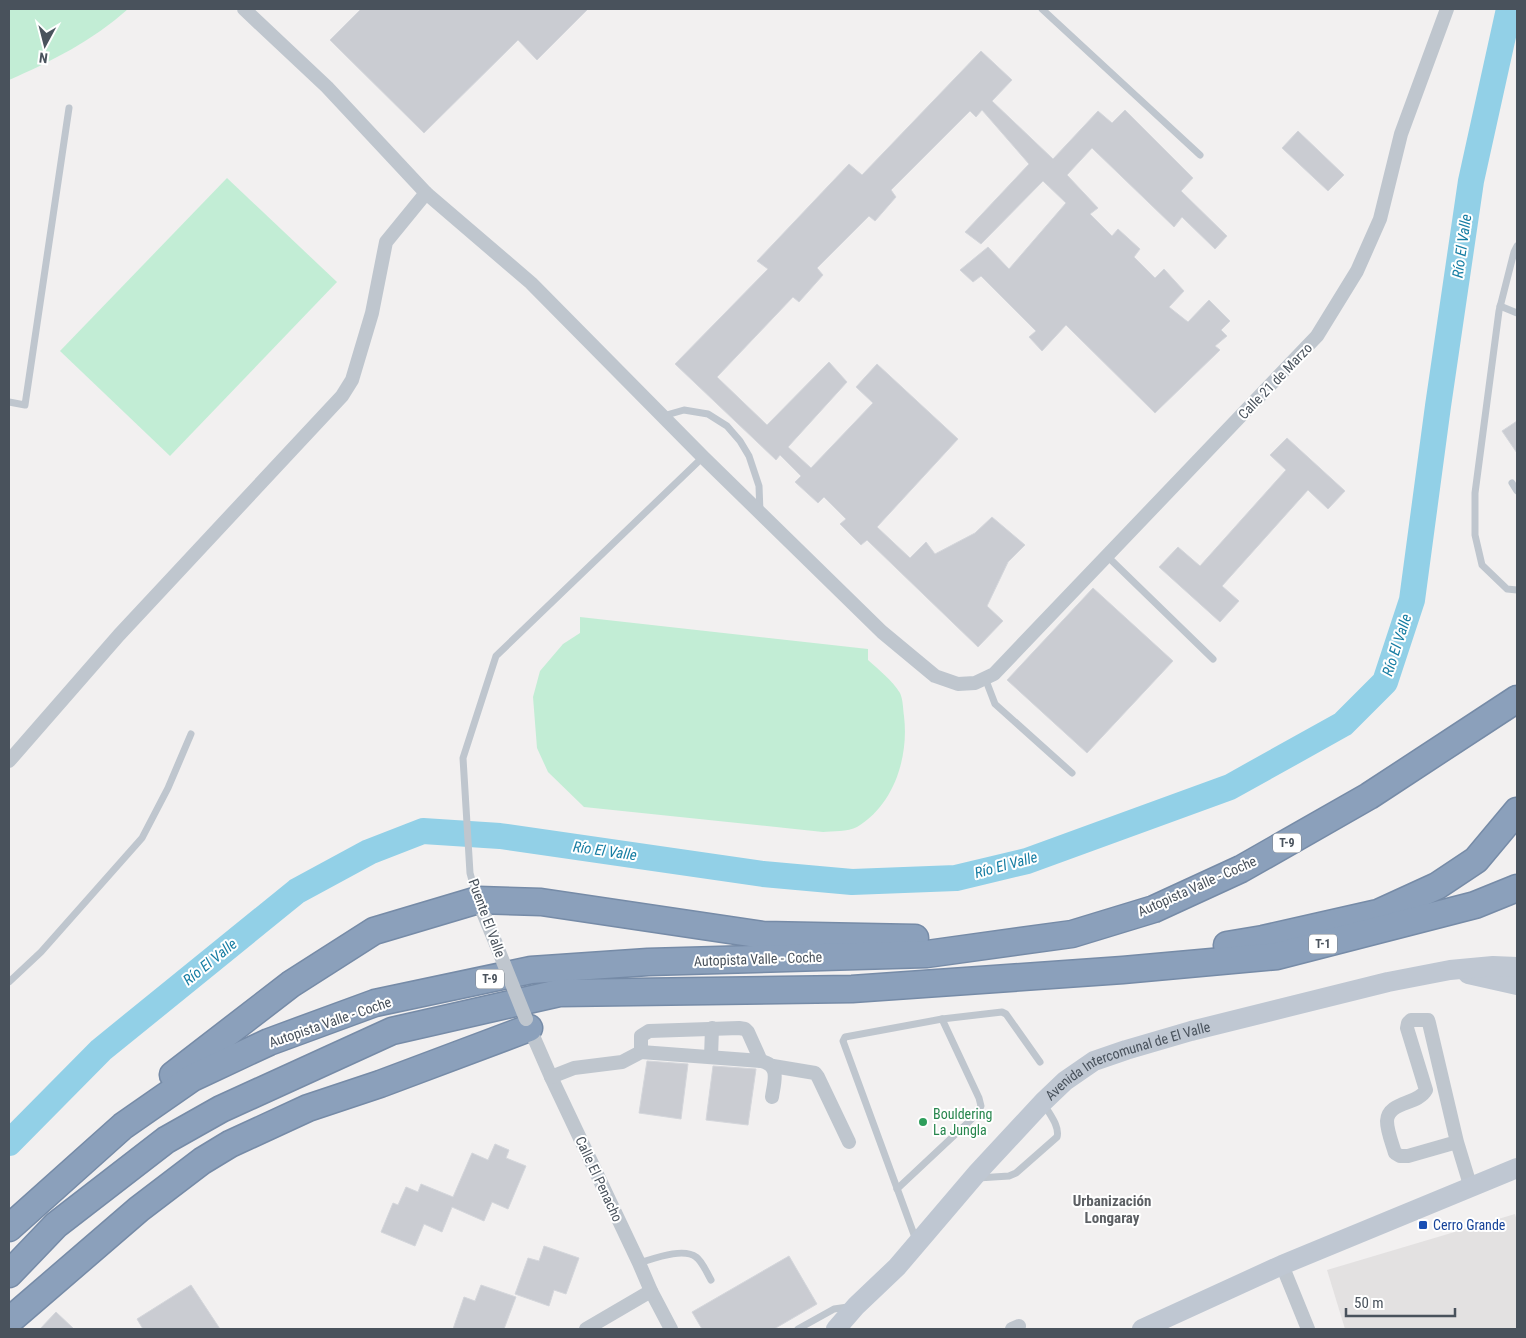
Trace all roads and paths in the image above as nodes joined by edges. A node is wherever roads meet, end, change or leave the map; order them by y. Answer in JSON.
{"nodes":[{"id":1,"x":244,"y":9,"type":"edge"},
{"id":2,"x":1042,"y":9,"type":"edge"},
{"id":3,"x":1447,"y":9,"type":"edge"},
{"id":4,"x":68,"y":108,"type":"dead end"},
{"id":5,"x":1200,"y":155,"type":"dead end"},
{"id":6,"x":426,"y":193,"type":"junction"},
{"id":7,"x":1517,"y":246,"type":"edge"},
{"id":8,"x":1500,"y":306,"type":"junction"},
{"id":9,"x":1517,"y":313,"type":"edge"},
{"id":10,"x":9,"y":402,"type":"edge"},
{"id":11,"x":663,"y":416,"type":"junction"},
{"id":12,"x":703,"y":457,"type":"junction"},
{"id":13,"x":1512,"y":483,"type":"dead end"},
{"id":14,"x":1517,"y":491,"type":"edge"},
{"id":15,"x":760,"y":512,"type":"junction"},
{"id":16,"x":1107,"y":556,"type":"junction"},
{"id":17,"x":1517,"y":590,"type":"edge"},
{"id":18,"x":1213,"y":659,"type":"dead end"},
{"id":19,"x":985,"y":678,"type":"junction"},
{"id":20,"x":1517,"y":699,"type":"edge"},
{"id":21,"x":191,"y":734,"type":"dead end"},
{"id":22,"x":9,"y":761,"type":"edge"},
{"id":23,"x":1072,"y":773,"type":"dead end"},
{"id":24,"x":1517,"y":811,"type":"edge"},
{"id":25,"x":1517,"y":888,"type":"edge"},
{"id":26,"x":478,"y":900,"type":"junction"},
{"id":27,"x":1036,"y":940,"type":"junction"},
{"id":28,"x":1517,"y":967,"type":"edge"},
{"id":29,"x":1124,"y":970,"type":"junction"},
{"id":30,"x":1450,"y":970,"type":"junction"},
{"id":31,"x":9,"y":982,"type":"edge"},
{"id":32,"x":1517,"y":986,"type":"edge"},
{"id":33,"x":942,"y":1019,"type":"junction"},
{"id":34,"x":528,"y":1024,"type":"junction"},
{"id":35,"x":712,"y":1028,"type":"junction"},
{"id":36,"x":641,"y":1052,"type":"junction"},
{"id":37,"x":712,"y":1057,"type":"junction"},
{"id":38,"x":1040,"y":1062,"type":"dead end"},
{"id":39,"x":767,"y":1064,"type":"junction"},
{"id":40,"x":551,"y":1077,"type":"junction"},
{"id":41,"x":772,"y":1097,"type":"dead end"},
{"id":42,"x":1043,"y":1102,"type":"junction"},
{"id":43,"x":849,"y":1142,"type":"dead end"},
{"id":44,"x":1457,"y":1142,"type":"junction"},
{"id":45,"x":1517,"y":1168,"type":"edge"},
{"id":46,"x":972,"y":1178,"type":"junction"},
{"id":47,"x":897,"y":1188,"type":"junction"},
{"id":48,"x":1471,"y":1188,"type":"junction"},
{"id":49,"x":10,"y":1226,"type":"edge"},
{"id":50,"x":917,"y":1242,"type":"junction"},
{"id":51,"x":639,"y":1263,"type":"junction"},
{"id":52,"x":1282,"y":1265,"type":"junction"},
{"id":53,"x":9,"y":1274,"type":"edge"},
{"id":54,"x":711,"y":1280,"type":"dead end"},
{"id":55,"x":651,"y":1291,"type":"junction"},
{"id":56,"x":856,"y":1306,"type":"junction"},
{"id":57,"x":9,"y":1321,"type":"edge"},
{"id":58,"x":1139,"y":1328,"type":"edge"},
{"id":59,"x":586,"y":1329,"type":"edge"},
{"id":60,"x":671,"y":1329,"type":"edge"},
{"id":61,"x":798,"y":1329,"type":"edge"},
{"id":62,"x":836,"y":1329,"type":"edge"},
{"id":63,"x":1308,"y":1329,"type":"edge"}],
"edges":[{"from":1,"to":6,"type":"street"},
{"from":2,"to":5,"type":"lane"},
{"from":3,"to":16,"type":"street","name":"Calle 21 de Marzo"},
{"from":4,"to":10,"type":"lane"},
{"from":6,"to":11,"type":"street"},
{"from":6,"to":22,"type":"street"},
{"from":7,"to":8,"type":"lane"},
{"from":8,"to":9,"type":"lane"},
{"from":8,"to":17,"type":"lane"},
{"from":11,"to":12,"type":"street"},
{"from":11,"to":15,"type":"lane"},
{"from":12,"to":15,"type":"street"},
{"from":12,"to":26,"type":"lane","name":"Puente El Valle"},
{"from":13,"to":14,"type":"lane"},
{"from":15,"to":19,"type":"street"},
{"from":16,"to":18,"type":"lane"},
{"from":16,"to":19,"type":"street","name":"Calle 21 de Marzo"},
{"from":19,"to":23,"type":"lane"},
{"from":20,"to":27,"type":"highway","name":"Autopista Valle - Coche","number":"T-9"},
{"from":21,"to":31,"type":"lane"},
{"from":24,"to":29,"type":"highway"},
{"from":25,"to":29,"type":"highway","number":"T-1"},
{"from":26,"to":27,"type":"highway"},
{"from":26,"to":34,"type":"street","name":"Puente El Valle","bridge":true},
{"from":26,"to":49,"type":"highway","number":"T-9"},
{"from":27,"to":49,"type":"highway","name":"Autopista Valle - Coche","number":"T-9"},
{"from":28,"to":30,"type":"main road","name":"Avenida Intercomunal de El Valle"},
{"from":29,"to":53,"type":"highway","number":"T-9"},
{"from":30,"to":32,"type":"main road"},
{"from":30,"to":42,"type":"main road","name":"Avenida Intercomunal de El Valle"},
{"from":33,"to":38,"type":"lane"},
{"from":33,"to":47,"type":"lane"},
{"from":33,"to":47,"type":"lane"},
{"from":34,"to":40,"type":"street","name":"Calle El Penacho"},
{"from":34,"to":57,"type":"highway"},
{"from":35,"to":36,"type":"street"},
{"from":35,"to":37,"type":"street"},
{"from":35,"to":39,"type":"street"},
{"from":36,"to":37,"type":"street"},
{"from":36,"to":40,"type":"street"},
{"from":37,"to":39,"type":"street"},
{"from":39,"to":41,"type":"street"},
{"from":39,"to":43,"type":"street"},
{"from":40,"to":51,"type":"street","name":"Calle El Penacho"},
{"from":42,"to":46,"type":"main road","name":"Avenida Intercomunal de El Valle"},
{"from":42,"to":46,"type":"lane"},
{"from":44,"to":44,"type":"street"},
{"from":44,"to":48,"type":"street"},
{"from":45,"to":48,"type":"main road"},
{"from":46,"to":50,"type":"main road","name":"Avenida Intercomunal de El Valle"},
{"from":47,"to":50,"type":"lane"},
{"from":48,"to":52,"type":"main road"},
{"from":50,"to":56,"type":"main road","name":"Avenida Intercomunal de El Valle"},
{"from":51,"to":54,"type":"lane"},
{"from":51,"to":55,"type":"street","name":"Calle El Penacho"},
{"from":52,"to":58,"type":"main road"},
{"from":52,"to":63,"type":"street"},
{"from":55,"to":59,"type":"street"},
{"from":55,"to":60,"type":"street","name":"Calle El Penacho"},
{"from":56,"to":61,"type":"lane"},
{"from":56,"to":62,"type":"main road","name":"Avenida Intercomunal de El Valle"}]}
